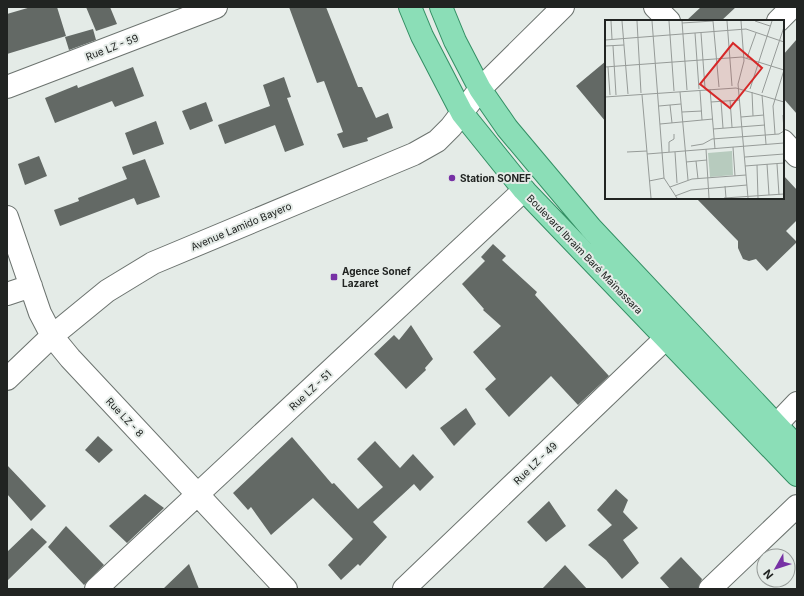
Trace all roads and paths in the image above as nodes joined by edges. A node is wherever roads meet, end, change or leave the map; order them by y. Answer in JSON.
{"nodes":[{"id":1,"x":216,"y":7,"type":"edge"},
{"id":2,"x":410,"y":7,"type":"edge"},
{"id":3,"x":441,"y":7,"type":"edge"},
{"id":4,"x":563,"y":7,"type":"edge"},
{"id":5,"x":655,"y":7,"type":"edge"},
{"id":6,"x":792,"y":7,"type":"edge"},
{"id":7,"x":667,"y":20,"type":"edge"},
{"id":8,"x":779,"y":20,"type":"edge"},
{"id":9,"x":7,"y":87,"type":"edge"},
{"id":10,"x":480,"y":89,"type":"junction"},
{"id":11,"x":462,"y":113,"type":"junction"},
{"id":12,"x":784,"y":142,"type":"edge"},
{"id":13,"x":797,"y":156,"type":"edge"},
{"id":14,"x":524,"y":190,"type":"junction"},
{"id":15,"x":7,"y":217,"type":"edge"},
{"id":16,"x":31,"y":286,"type":"junction"},
{"id":17,"x":7,"y":294,"type":"edge"},
{"id":18,"x":52,"y":336,"type":"junction"},
{"id":19,"x":666,"y":338,"type":"junction"},
{"id":20,"x":7,"y":379,"type":"edge"},
{"id":21,"x":797,"y":403,"type":"edge"},
{"id":22,"x":776,"y":425,"type":"junction"},
{"id":23,"x":797,"y":447,"type":"edge"},
{"id":24,"x":797,"y":475,"type":"edge"},
{"id":25,"x":198,"y":494,"type":"junction"},
{"id":26,"x":797,"y":506,"type":"edge"},
{"id":27,"x":96,"y":589,"type":"edge"},
{"id":28,"x":286,"y":589,"type":"edge"},
{"id":29,"x":404,"y":589,"type":"edge"},
{"id":30,"x":710,"y":589,"type":"edge"}],
"edges":[{"from":1,"to":9,"type":"street","name":"Rue LZ - 59"},
{"from":2,"to":11,"type":"main road","name":"Boulevard Ibraim Baré Maïnassara"},
{"from":3,"to":10,"type":"main road"},
{"from":4,"to":10,"type":"street","name":"Avenue Lamido Bayero"},
{"from":5,"to":7,"type":"street"},
{"from":6,"to":8,"type":"street"},
{"from":10,"to":11,"type":"street","name":"Avenue Lamido Bayero"},
{"from":10,"to":22,"type":"main road"},
{"from":11,"to":14,"type":"main road","name":"Boulevard Ibraim Baré Maïnassara"},
{"from":11,"to":18,"type":"street","name":"Avenue Lamido Bayero"},
{"from":12,"to":13,"type":"street"},
{"from":14,"to":19,"type":"main road","name":"Boulevard Ibraim Baré Maïnassara"},
{"from":14,"to":25,"type":"street","name":"Rue LZ - 51"},
{"from":15,"to":16,"type":"street","name":"Rue LZ - 8"},
{"from":16,"to":17,"type":"street"},
{"from":16,"to":18,"type":"street","name":"Rue LZ - 8"},
{"from":18,"to":20,"type":"street","name":"Avenue Lamido Bayero"},
{"from":18,"to":25,"type":"street","name":"Rue LZ - 8"},
{"from":19,"to":24,"type":"main road","name":"Boulevard Ibraim Baré Maïnassara"},
{"from":19,"to":29,"type":"street","name":"Rue LZ - 49"},
{"from":21,"to":22,"type":"street"},
{"from":22,"to":23,"type":"main road"},
{"from":25,"to":27,"type":"street","name":"Rue LZ - 51"},
{"from":25,"to":28,"type":"street","name":"Rue LZ - 8"},
{"from":26,"to":30,"type":"street"}]}
